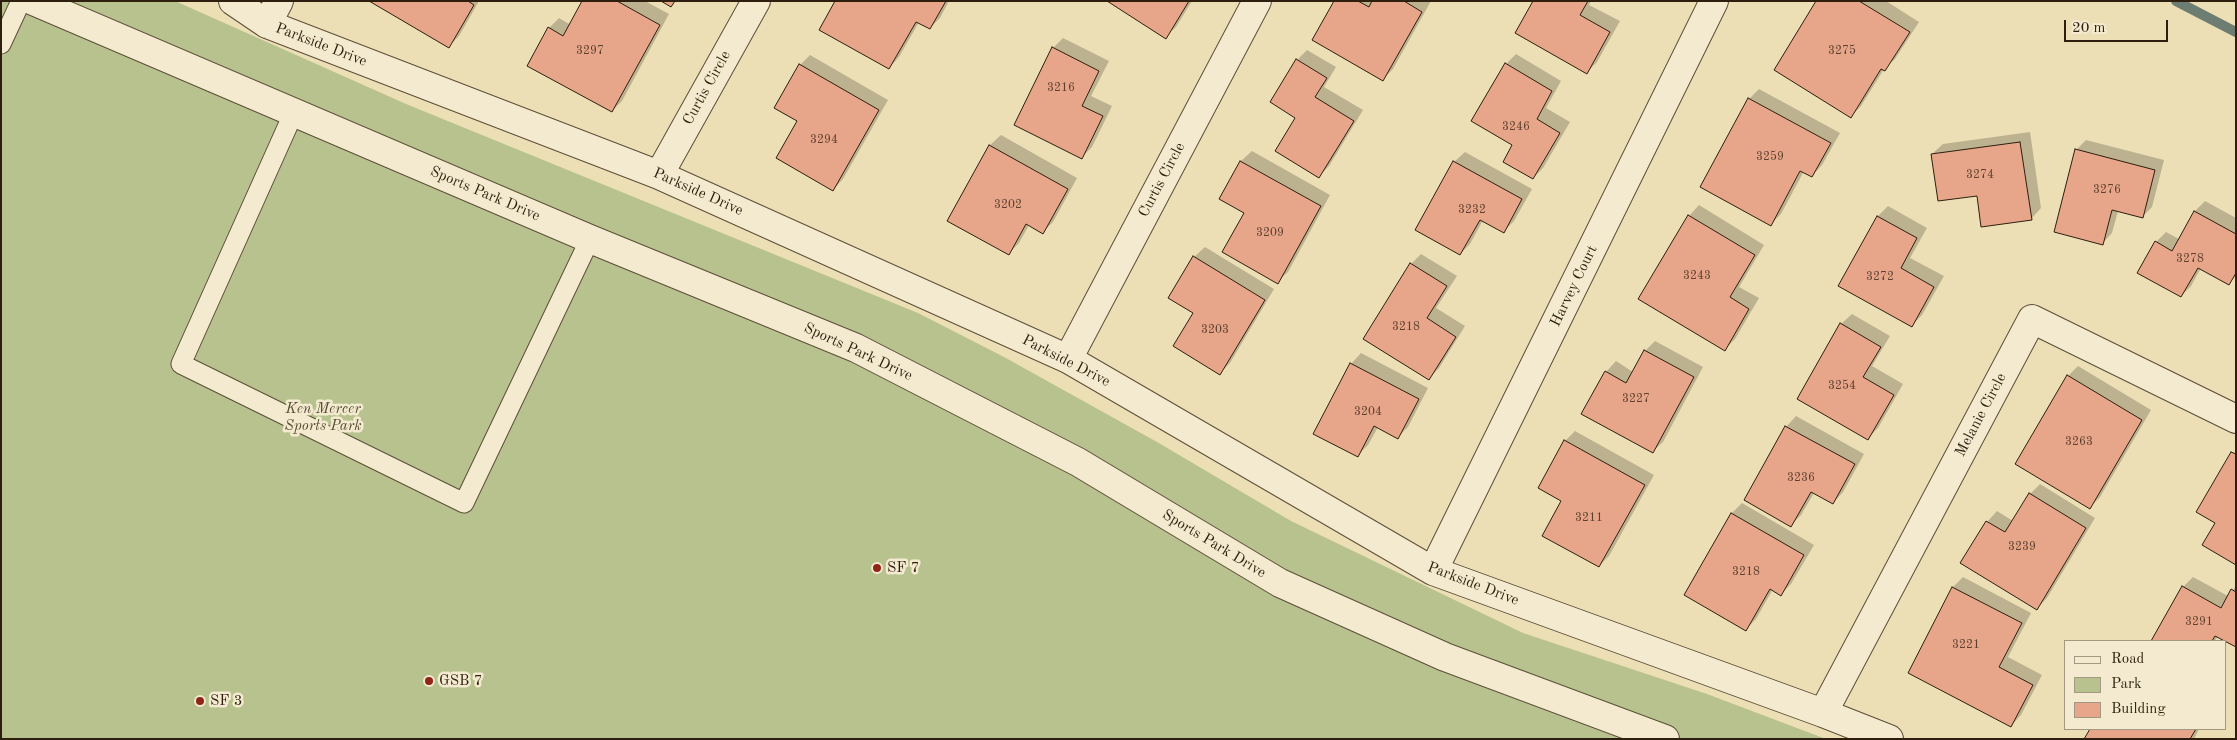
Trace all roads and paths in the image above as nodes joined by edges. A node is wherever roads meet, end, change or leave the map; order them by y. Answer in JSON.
{"nodes":[{"id":1,"x":21,"y":1,"type":"edge"},
{"id":2,"x":33,"y":1,"type":"edge"},
{"id":3,"x":233,"y":1,"type":"edge"},
{"id":4,"x":756,"y":1,"type":"edge"},
{"id":5,"x":1257,"y":1,"type":"edge"},
{"id":6,"x":1714,"y":1,"type":"edge"},
{"id":7,"x":273,"y":13,"type":"edge"},
{"id":8,"x":1,"y":44,"type":"edge"},
{"id":9,"x":294,"y":112,"type":"junction"},
{"id":10,"x":659,"y":174,"type":"junction"},
{"id":11,"x":590,"y":239,"type":"junction"},
{"id":12,"x":1068,"y":359,"type":"junction"},
{"id":13,"x":2236,"y":419,"type":"edge"},
{"id":14,"x":1433,"y":571,"type":"junction"},
{"id":15,"x":1823,"y":713,"type":"junction"},
{"id":16,"x":1664,"y":739,"type":"edge"},
{"id":17,"x":1889,"y":739,"type":"edge"}],
"edges":[{"from":1,"to":8,"type":"lane"},
{"from":2,"to":9,"type":"street","name":"Sports Park Drive"},
{"from":3,"to":7,"type":"street","name":"Parkside Drive"},
{"from":4,"to":10,"type":"street","name":"Curtis Circle"},
{"from":5,"to":12,"type":"street","name":"Curtis Circle"},
{"from":6,"to":14,"type":"street","name":"Harvey Court"},
{"from":7,"to":10,"type":"street","name":"Parkside Drive"},
{"from":9,"to":11,"type":"street","name":"Sports Park Drive"},
{"from":9,"to":11,"type":"lane"},
{"from":10,"to":12,"type":"street","name":"Parkside Drive"},
{"from":11,"to":16,"type":"street","name":"Sports Park Drive"},
{"from":12,"to":14,"type":"street","name":"Parkside Drive"},
{"from":13,"to":15,"type":"street","name":"Melanie Circle"},
{"from":14,"to":15,"type":"street","name":"Parkside Drive"},
{"from":15,"to":17,"type":"street","name":"Parkside Drive"}]}
